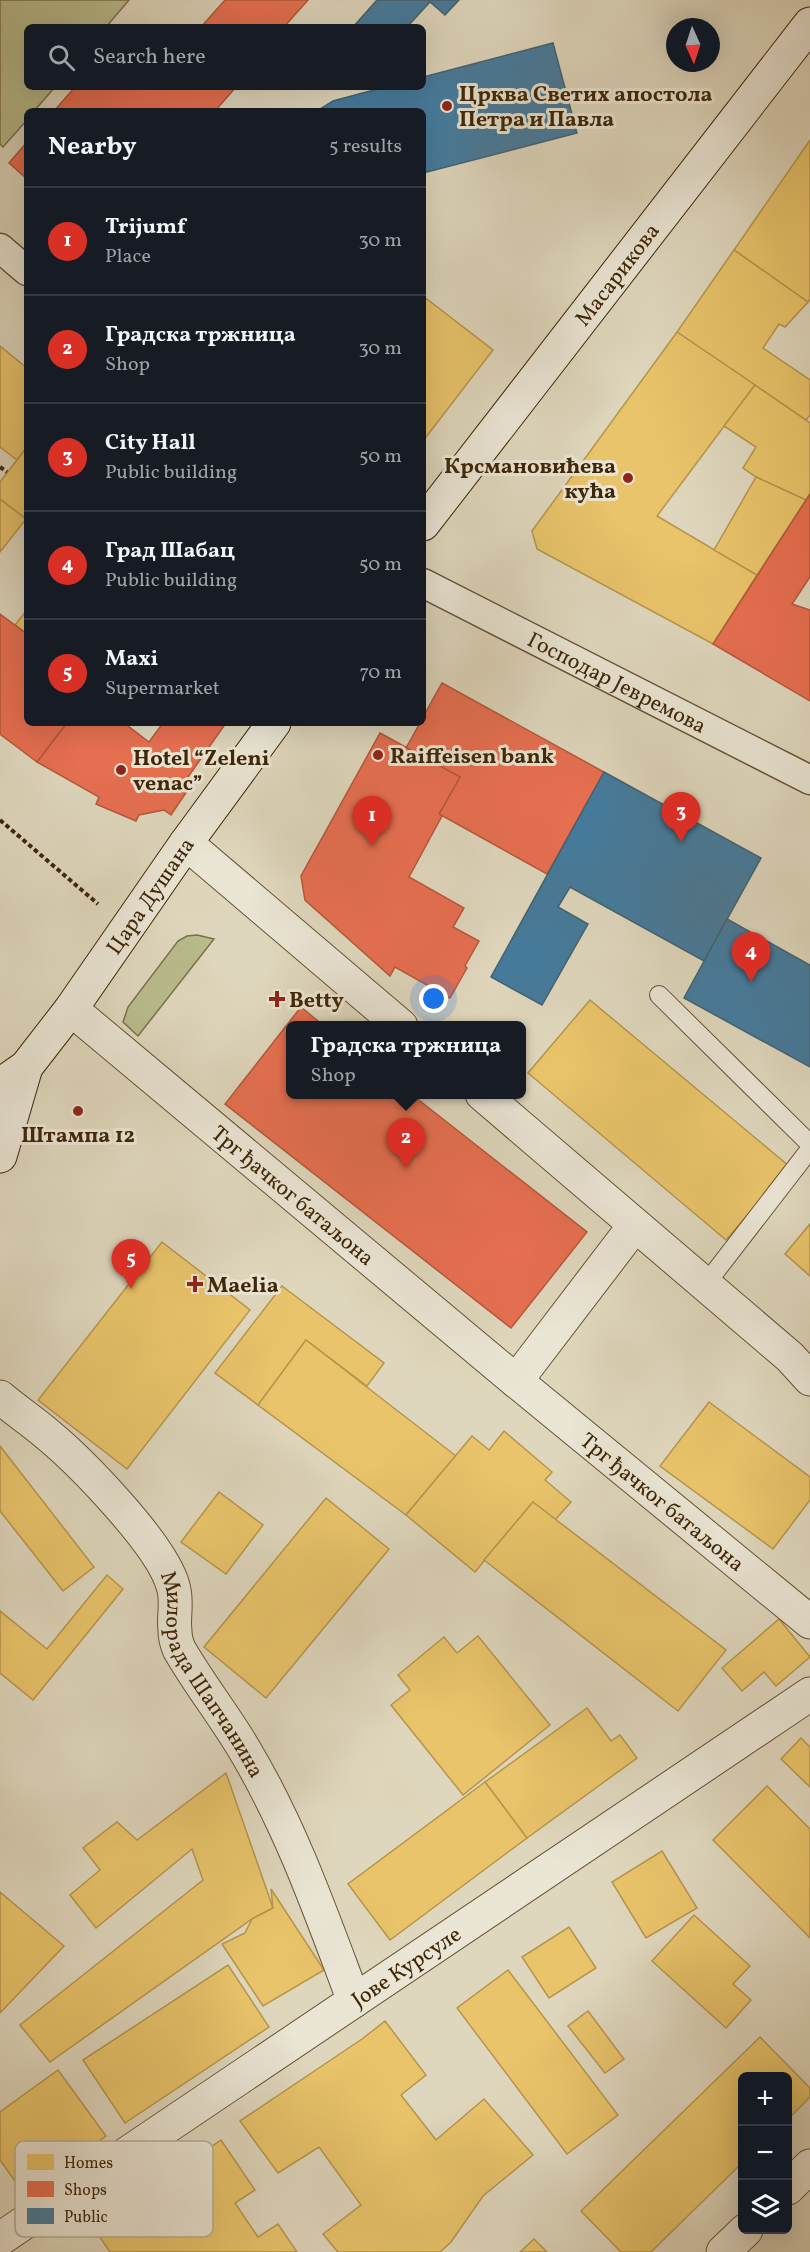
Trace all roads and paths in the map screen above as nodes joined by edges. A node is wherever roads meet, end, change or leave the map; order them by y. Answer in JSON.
{"nodes":[{"id":1,"x":810,"y":24,"type":"edge"},
{"id":2,"x":0,"y":248,"type":"edge"},
{"id":3,"x":24,"y":268,"type":"edge"},
{"id":4,"x":0,"y":467,"type":"edge"},
{"id":5,"x":7,"y":472,"type":"dead end"},
{"id":6,"x":426,"y":520,"type":"edge"},
{"id":7,"x":426,"y":585,"type":"edge"},
{"id":8,"x":272,"y":726,"type":"edge"},
{"id":9,"x":810,"y":780,"type":"edge"},
{"id":10,"x":0,"y":820,"type":"edge"},
{"id":11,"x":186,"y":843,"type":"junction"},
{"id":12,"x":102,"y":908,"type":"dead end"},
{"id":13,"x":659,"y":995,"type":"dead end"},
{"id":14,"x":70,"y":1009,"type":"junction"},
{"id":15,"x":395,"y":1021,"type":"edge"},
{"id":16,"x":13,"y":1076,"type":"edge"},
{"id":17,"x":487,"y":1099,"type":"edge"},
{"id":18,"x":810,"y":1144,"type":"edge"},
{"id":19,"x":810,"y":1149,"type":"edge"},
{"id":20,"x":0,"y":1156,"type":"edge"},
{"id":21,"x":635,"y":1225,"type":"junction"},
{"id":22,"x":705,"y":1285,"type":"junction"},
{"id":23,"x":810,"y":1379,"type":"edge"},
{"id":24,"x":516,"y":1381,"type":"junction"},
{"id":25,"x":0,"y":1397,"type":"edge"},
{"id":26,"x":810,"y":1622,"type":"edge"},
{"id":27,"x":810,"y":1694,"type":"edge"},
{"id":28,"x":354,"y":2001,"type":"junction"},
{"id":29,"x":146,"y":2141,"type":"edge"},
{"id":30,"x":810,"y":2166,"type":"edge"},
{"id":31,"x":792,"y":2184,"type":"edge"},
{"id":32,"x":15,"y":2229,"type":"edge"},
{"id":33,"x":741,"y":2234,"type":"edge"},
{"id":34,"x":0,"y":2239,"type":"edge"},
{"id":35,"x":723,"y":2252,"type":"edge"}],
"edges":[{"from":1,"to":6,"type":"street","name":"Масарикова"},
{"from":2,"to":3,"type":"street"},
{"from":4,"to":5,"type":"path"},
{"from":7,"to":9,"type":"street","name":"Господар Јевремова"},
{"from":8,"to":11,"type":"street","name":"Цара Душана"},
{"from":10,"to":12,"type":"path"},
{"from":11,"to":14,"type":"street","name":"Цара Душана"},
{"from":11,"to":15,"type":"street"},
{"from":13,"to":18,"type":"lane"},
{"from":14,"to":16,"type":"street","name":"Цара Душана"},
{"from":14,"to":24,"type":"street","name":"Трг ђачког батаљона"},
{"from":16,"to":20,"type":"street","name":"Цара Душана"},
{"from":17,"to":21,"type":"street"},
{"from":19,"to":22,"type":"lane"},
{"from":21,"to":22,"type":"street"},
{"from":21,"to":24,"type":"street"},
{"from":22,"to":23,"type":"street"},
{"from":24,"to":26,"type":"street","name":"Трг ђачког батаљона"},
{"from":25,"to":28,"type":"street","name":"Милорада Шапчанина"},
{"from":27,"to":28,"type":"street","name":"Јове Курсуле"},
{"from":28,"to":29,"type":"street","name":"Јове Курсуле"},
{"from":30,"to":31,"type":"street"},
{"from":32,"to":34,"type":"street","name":"Јове Курсуле"},
{"from":33,"to":35,"type":"street"}]}
